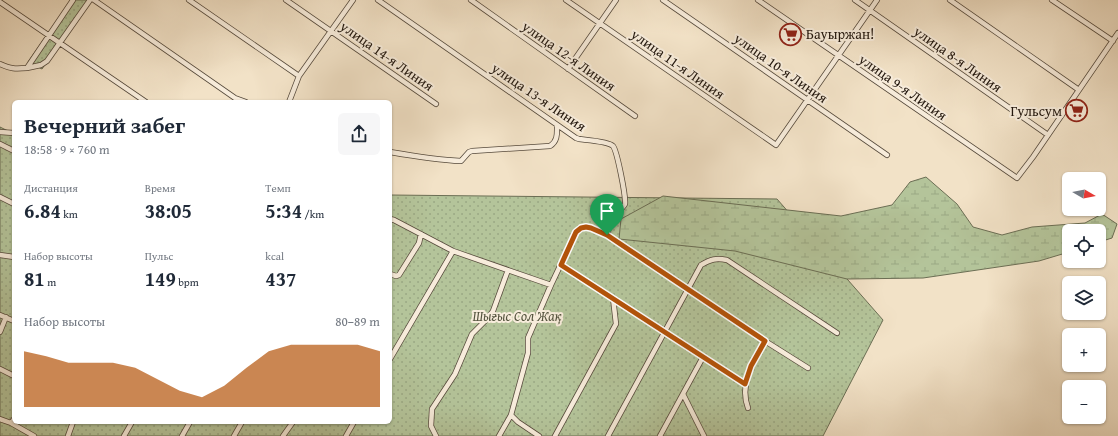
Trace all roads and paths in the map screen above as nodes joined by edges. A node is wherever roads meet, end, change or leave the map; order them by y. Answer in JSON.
{"nodes":[{"id":1,"x":73,"y":0,"type":"edge"},
{"id":2,"x":90,"y":0,"type":"edge"},
{"id":3,"x":94,"y":0,"type":"edge"},
{"id":4,"x":189,"y":0,"type":"edge"},
{"id":5,"x":286,"y":0,"type":"edge"},
{"id":6,"x":353,"y":0,"type":"edge"},
{"id":7,"x":378,"y":0,"type":"edge"},
{"id":8,"x":471,"y":0,"type":"edge"},
{"id":9,"x":566,"y":0,"type":"edge"},
{"id":10,"x":616,"y":0,"type":"edge"},
{"id":11,"x":663,"y":0,"type":"edge"},
{"id":12,"x":758,"y":0,"type":"edge"},
{"id":13,"x":855,"y":0,"type":"edge"},
{"id":14,"x":877,"y":0,"type":"edge"},
{"id":15,"x":950,"y":0,"type":"edge"},
{"id":16,"x":1052,"y":0,"type":"edge"},
{"id":17,"x":0,"y":2,"type":"edge"},
{"id":18,"x":870,"y":10,"type":"junction"},
{"id":19,"x":600,"y":23,"type":"junction"},
{"id":20,"x":331,"y":31,"type":"junction"},
{"id":21,"x":1118,"y":33,"type":"edge"},
{"id":22,"x":49,"y":35,"type":"junction"},
{"id":23,"x":1113,"y":41,"type":"junction"},
{"id":24,"x":60,"y":43,"type":"junction"},
{"id":25,"x":838,"y":56,"type":"junction"},
{"id":26,"x":0,"y":64,"type":"edge"},
{"id":27,"x":27,"y":68,"type":"junction"},
{"id":28,"x":568,"y":69,"type":"junction"},
{"id":29,"x":299,"y":76,"type":"junction"},
{"id":30,"x":1079,"y":90,"type":"junction"},
{"id":31,"x":143,"y":100,"type":"edge"},
{"id":32,"x":240,"y":100,"type":"edge"},
{"id":33,"x":289,"y":100,"type":"edge"},
{"id":34,"x":808,"y":100,"type":"junction"},
{"id":35,"x":436,"y":104,"type":"dead end"},
{"id":36,"x":635,"y":116,"type":"dead end"},
{"id":37,"x":557,"y":125,"type":"junction"},
{"id":38,"x":0,"y":132,"type":"edge"},
{"id":39,"x":12,"y":133,"type":"edge"},
{"id":40,"x":1048,"y":135,"type":"junction"},
{"id":41,"x":0,"y":144,"type":"edge"},
{"id":42,"x":12,"y":150,"type":"edge"},
{"id":43,"x":392,"y":152,"type":"edge"},
{"id":44,"x":887,"y":155,"type":"dead end"},
{"id":45,"x":0,"y":197,"type":"edge"},
{"id":46,"x":12,"y":203,"type":"edge"},
{"id":47,"x":392,"y":220,"type":"edge"},
{"id":48,"x":421,"y":234,"type":"junction"},
{"id":49,"x":607,"y":235,"type":"junction"},
{"id":50,"x":453,"y":251,"type":"junction"},
{"id":51,"x":0,"y":255,"type":"edge"},
{"id":52,"x":12,"y":257,"type":"edge"},
{"id":53,"x":561,"y":265,"type":"junction"},
{"id":54,"x":508,"y":270,"type":"junction"},
{"id":55,"x":392,"y":275,"type":"edge"},
{"id":56,"x":551,"y":285,"type":"junction"},
{"id":57,"x":688,"y":289,"type":"junction"},
{"id":58,"x":614,"y":298,"type":"junction"},
{"id":59,"x":0,"y":315,"type":"edge"},
{"id":60,"x":6,"y":317,"type":"junction"},
{"id":61,"x":12,"y":320,"type":"edge"},
{"id":62,"x":664,"y":331,"type":"junction"},
{"id":63,"x":0,"y":332,"type":"edge"},
{"id":64,"x":837,"y":333,"type":"dead end"},
{"id":65,"x":765,"y":341,"type":"junction"},
{"id":66,"x":392,"y":356,"type":"edge"},
{"id":67,"x":703,"y":357,"type":"junction"},
{"id":68,"x":808,"y":368,"type":"dead end"},
{"id":69,"x":0,"y":370,"type":"edge"},
{"id":70,"x":12,"y":375,"type":"edge"},
{"id":71,"x":745,"y":384,"type":"junction"},
{"id":72,"x":683,"y":394,"type":"junction"},
{"id":73,"x":748,"y":408,"type":"dead end"},
{"id":74,"x":511,"y":415,"type":"junction"},
{"id":75,"x":0,"y":419,"type":"edge"},
{"id":76,"x":11,"y":423,"type":"edge"},
{"id":77,"x":13,"y":424,"type":"edge"},
{"id":78,"x":73,"y":424,"type":"edge"},
{"id":79,"x":131,"y":424,"type":"edge"},
{"id":80,"x":189,"y":424,"type":"edge"},
{"id":81,"x":241,"y":424,"type":"edge"},
{"id":82,"x":292,"y":424,"type":"edge"},
{"id":83,"x":353,"y":424,"type":"edge"},
{"id":84,"x":34,"y":436,"type":"edge"},
{"id":85,"x":68,"y":436,"type":"edge"},
{"id":86,"x":124,"y":436,"type":"edge"},
{"id":87,"x":182,"y":436,"type":"edge"},
{"id":88,"x":234,"y":436,"type":"edge"},
{"id":89,"x":283,"y":436,"type":"edge"},
{"id":90,"x":346,"y":436,"type":"edge"},
{"id":91,"x":436,"y":436,"type":"edge"},
{"id":92,"x":499,"y":436,"type":"edge"},
{"id":93,"x":539,"y":436,"type":"edge"},
{"id":94,"x":555,"y":436,"type":"edge"},
{"id":95,"x":608,"y":436,"type":"edge"},
{"id":96,"x":660,"y":436,"type":"edge"},
{"id":97,"x":704,"y":436,"type":"edge"}],
"edges":[{"from":1,"to":22,"type":"street"},
{"from":2,"to":24,"type":"street"},
{"from":3,"to":32,"type":"street"},
{"from":4,"to":29,"type":"street"},
{"from":5,"to":20,"type":"street","name":"улица 14-я Линия"},
{"from":6,"to":20,"type":"street"},
{"from":7,"to":37,"type":"street","name":"улица 13-я Линия"},
{"from":8,"to":28,"type":"street","name":"улица 12-я Линия"},
{"from":9,"to":19,"type":"street","name":"улица 11-я Линия"},
{"from":10,"to":19,"type":"street"},
{"from":11,"to":34,"type":"street","name":"улица 10-я Линия"},
{"from":12,"to":25,"type":"street","name":"улица 9-я Линия"},
{"from":13,"to":18,"type":"street","name":"улица 8-я Линия"},
{"from":14,"to":18,"type":"street"},
{"from":15,"to":30,"type":"street"},
{"from":16,"to":23,"type":"street"},
{"from":17,"to":22,"type":"street"},
{"from":18,"to":25,"type":"street"},
{"from":18,"to":40,"type":"street","name":"улица 8-я Линия"},
{"from":19,"to":28,"type":"street"},
{"from":19,"to":34,"type":"street","name":"улица 11-я Линия"},
{"from":20,"to":29,"type":"street"},
{"from":20,"to":35,"type":"street","name":"улица 14-я Линия"},
{"from":21,"to":23,"type":"street"},
{"from":22,"to":24,"type":"street"},
{"from":22,"to":27,"type":"street"},
{"from":23,"to":30,"type":"street"},
{"from":24,"to":27,"type":"street"},
{"from":24,"to":31,"type":"street"},
{"from":25,"to":34,"type":"street"},
{"from":25,"to":40,"type":"street","name":"улица 9-я Линия"},
{"from":26,"to":27,"type":"street"},
{"from":28,"to":36,"type":"street","name":"улица 12-я Линия"},
{"from":29,"to":33,"type":"street"},
{"from":30,"to":40,"type":"street"},
{"from":34,"to":44,"type":"street","name":"улица 10-я Линия"},
{"from":37,"to":43,"type":"street"},
{"from":37,"to":49,"type":"street","name":"улица 13-я Линия"},
{"from":38,"to":39,"type":"street"},
{"from":41,"to":42,"type":"street"},
{"from":45,"to":46,"type":"street"},
{"from":47,"to":48,"type":"street"},
{"from":48,"to":50,"type":"street"},
{"from":48,"to":55,"type":"street"},
{"from":49,"to":53,"type":"street"},
{"from":49,"to":57,"type":"street"},
{"from":50,"to":54,"type":"street"},
{"from":50,"to":66,"type":"street"},
{"from":51,"to":52,"type":"street"},
{"from":53,"to":56,"type":"street"},
{"from":53,"to":58,"type":"street"},
{"from":54,"to":56,"type":"street"},
{"from":54,"to":91,"type":"street"},
{"from":56,"to":74,"type":"street"},
{"from":57,"to":62,"type":"street"},
{"from":57,"to":64,"type":"street"},
{"from":57,"to":65,"type":"street"},
{"from":58,"to":62,"type":"street"},
{"from":58,"to":94,"type":"street"},
{"from":59,"to":60,"type":"street"},
{"from":60,"to":61,"type":"street"},
{"from":60,"to":63,"type":"street"},
{"from":62,"to":67,"type":"street"},
{"from":62,"to":95,"type":"street"},
{"from":65,"to":68,"type":"street"},
{"from":65,"to":71,"type":"street"},
{"from":67,"to":71,"type":"street"},
{"from":67,"to":72,"type":"street"},
{"from":69,"to":70,"type":"street"},
{"from":71,"to":73,"type":"street"},
{"from":72,"to":96,"type":"street"},
{"from":72,"to":97,"type":"street"},
{"from":74,"to":92,"type":"street"},
{"from":74,"to":93,"type":"street"},
{"from":75,"to":76,"type":"street"},
{"from":77,"to":84,"type":"street"},
{"from":78,"to":85,"type":"street"},
{"from":79,"to":86,"type":"street"},
{"from":80,"to":87,"type":"street"},
{"from":81,"to":88,"type":"street"},
{"from":82,"to":89,"type":"street"},
{"from":83,"to":90,"type":"street"}]}
